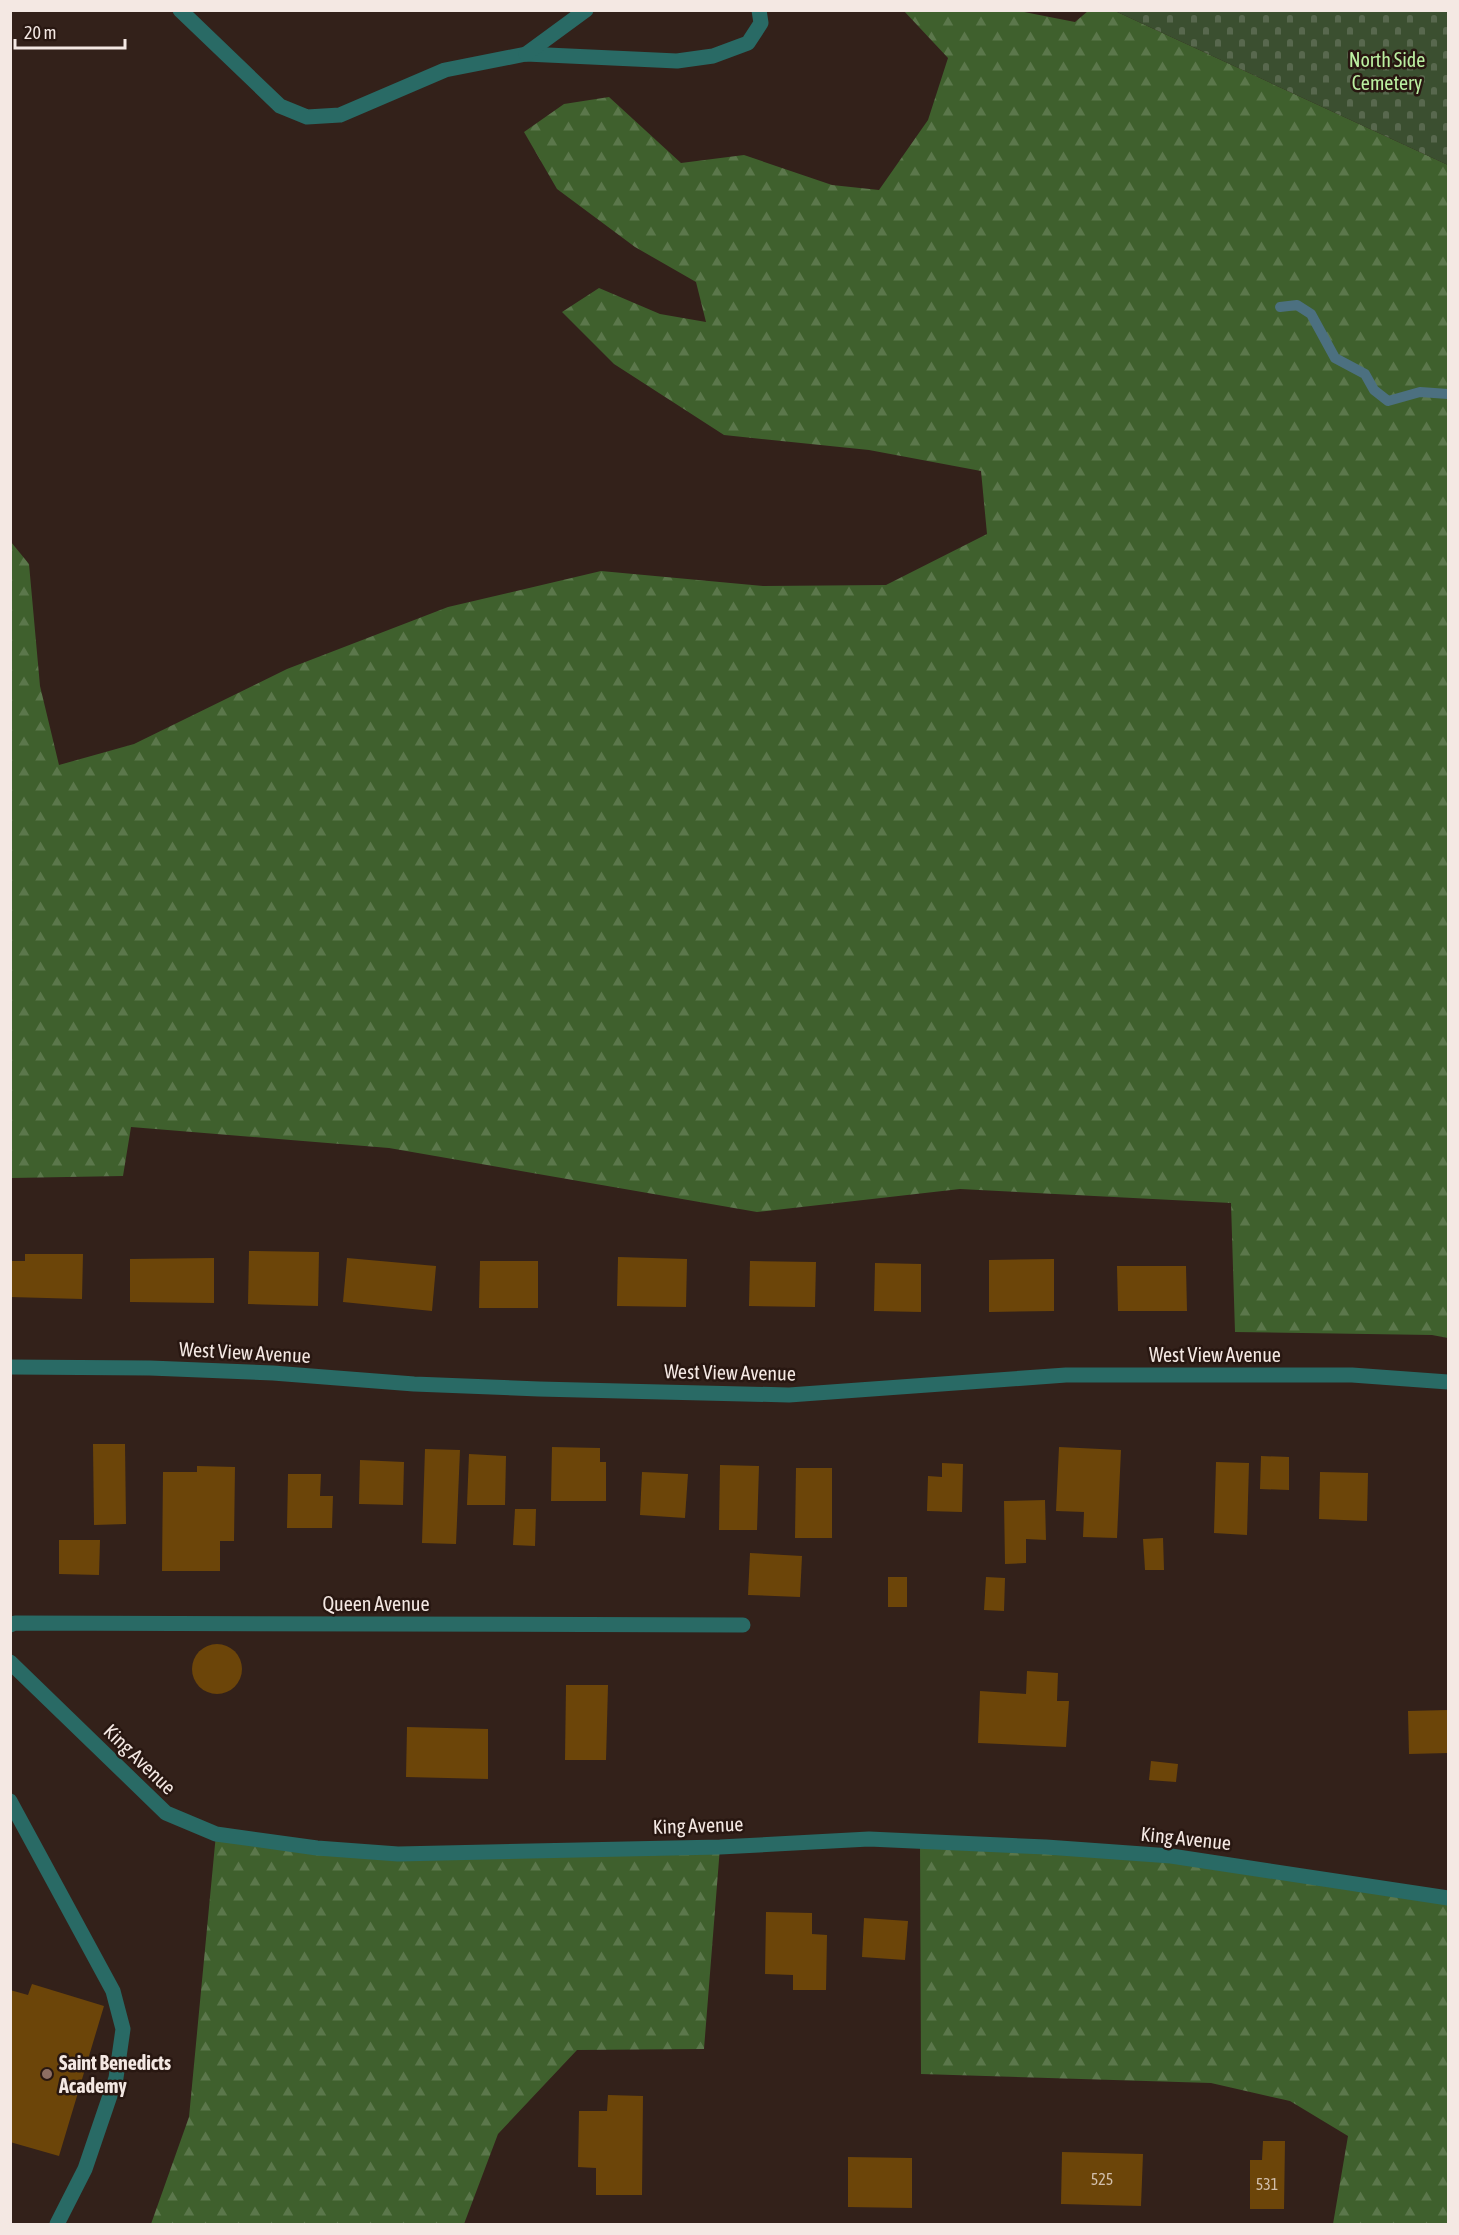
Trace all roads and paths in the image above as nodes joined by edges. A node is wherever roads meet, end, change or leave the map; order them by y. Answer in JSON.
{"nodes":[{"id":1,"x":180,"y":10,"type":"edge"},
{"id":2,"x":586,"y":10,"type":"edge"},
{"id":3,"x":759,"y":10,"type":"edge"},
{"id":4,"x":526,"y":54,"type":"junction"},
{"id":5,"x":10,"y":1367,"type":"edge"},
{"id":6,"x":1449,"y":1382,"type":"edge"},
{"id":7,"x":10,"y":1625,"type":"edge"},
{"id":8,"x":743,"y":1625,"type":"dead end"},
{"id":9,"x":10,"y":1662,"type":"edge"},
{"id":10,"x":10,"y":1801,"type":"edge"},
{"id":11,"x":1449,"y":1898,"type":"edge"},
{"id":12,"x":57,"y":2224,"type":"edge"}],
"edges":[{"from":1,"to":4,"type":"street"},
{"from":2,"to":4,"type":"street"},
{"from":3,"to":4,"type":"street"},
{"from":5,"to":6,"type":"street","name":"West View Avenue"},
{"from":7,"to":8,"type":"street","name":"Queen Avenue"},
{"from":9,"to":11,"type":"street","name":"King Avenue"},
{"from":10,"to":12,"type":"street"}]}
